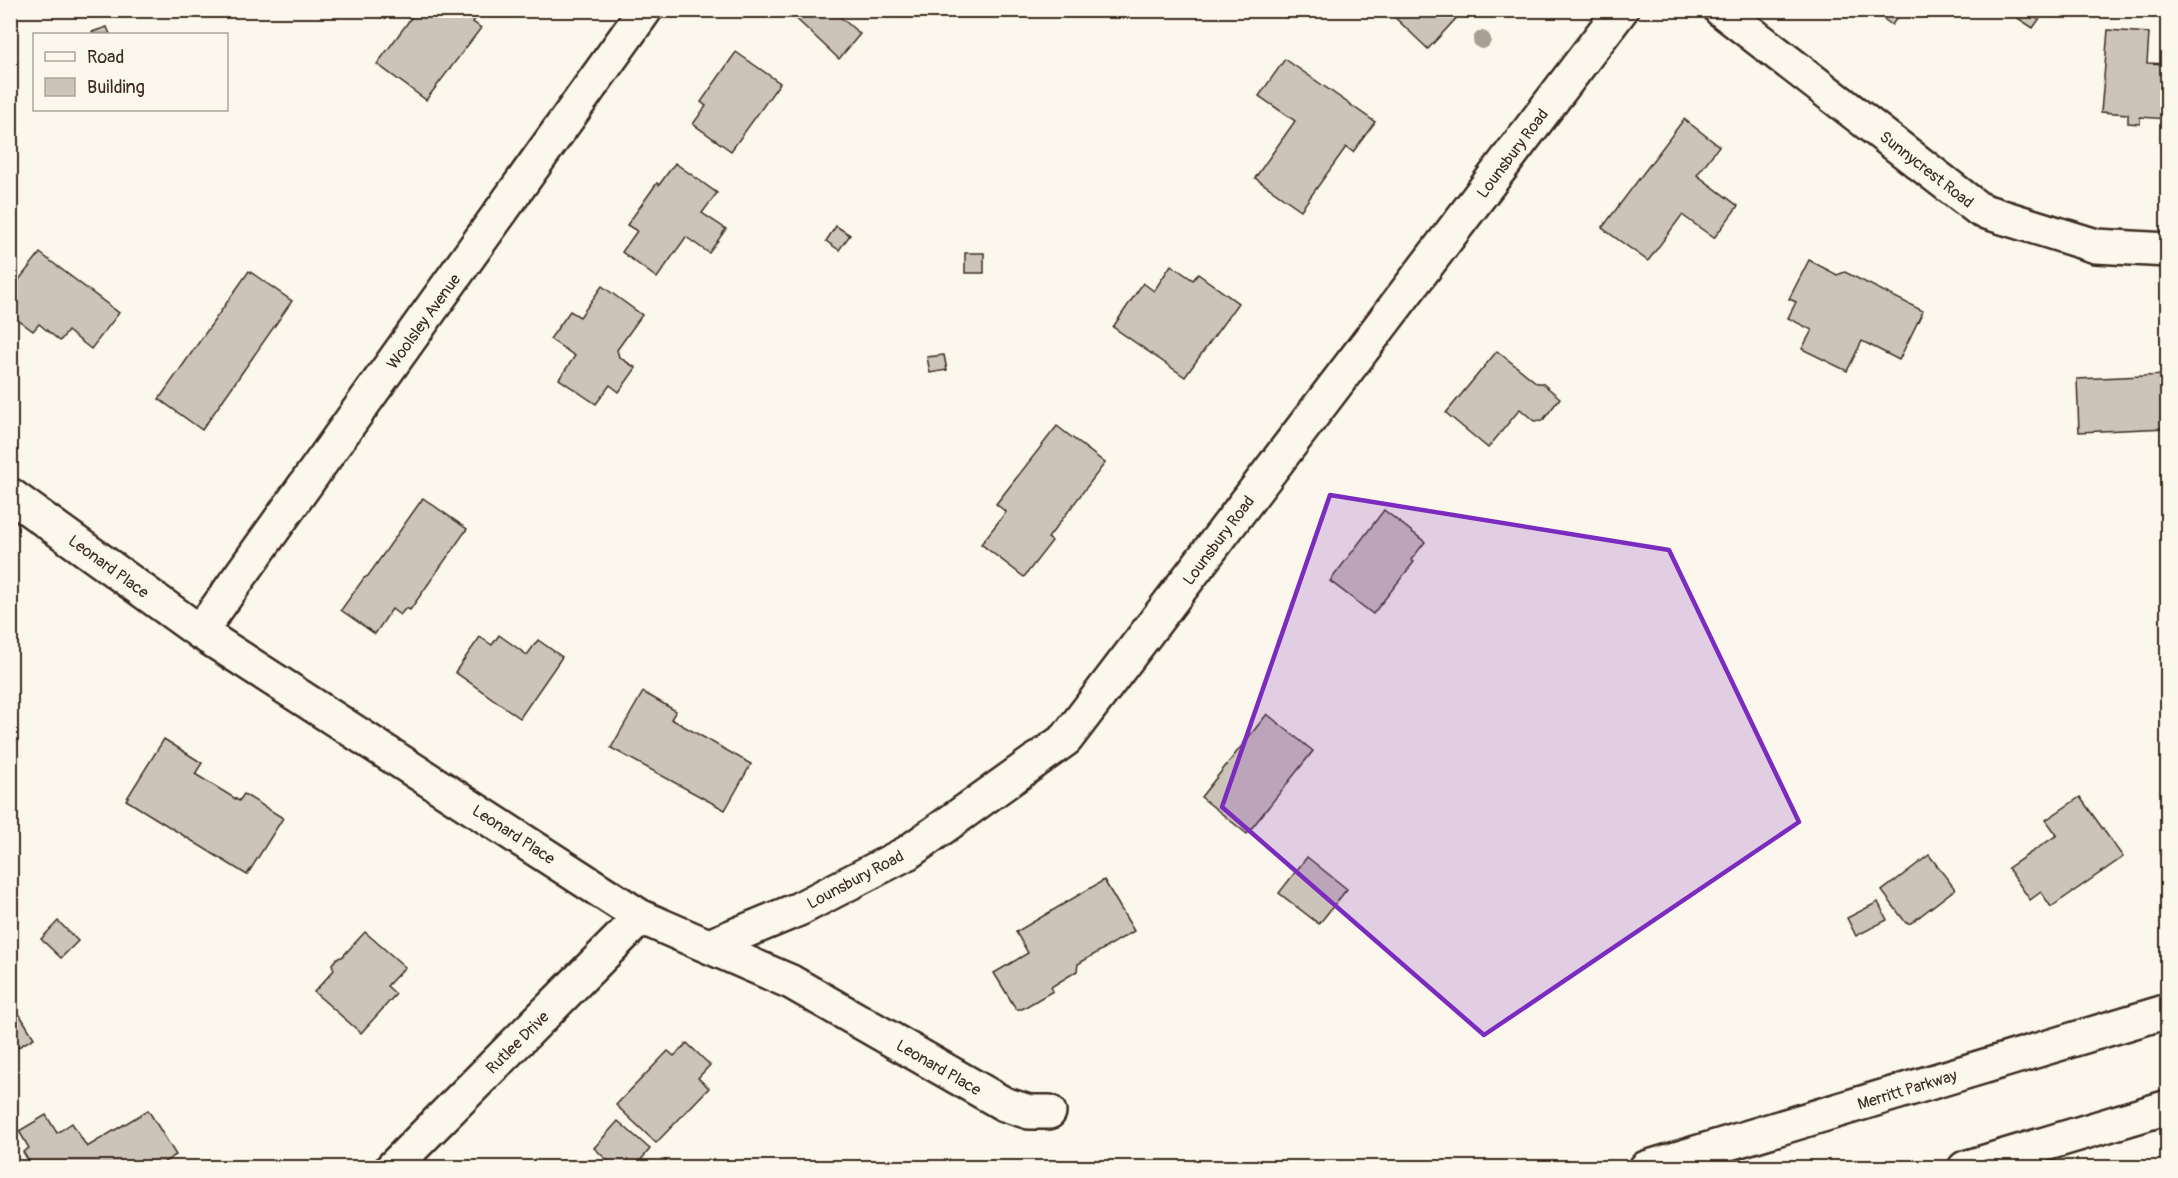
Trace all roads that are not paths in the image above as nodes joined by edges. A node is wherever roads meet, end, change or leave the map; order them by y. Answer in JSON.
{"nodes":[{"id":1,"x":645,"y":10,"type":"edge"},
{"id":2,"x":1620,"y":10,"type":"edge"},
{"id":3,"x":1721,"y":10,"type":"edge"},
{"id":4,"x":2168,"y":250,"type":"edge"},
{"id":5,"x":10,"y":495,"type":"edge"},
{"id":6,"x":200,"y":632,"type":"junction"},
{"id":7,"x":641,"y":917,"type":"junction"},
{"id":8,"x":709,"y":946,"type":"junction"},
{"id":9,"x":2168,"y":1011,"type":"edge"},
{"id":10,"x":2168,"y":1107,"type":"edge"},
{"id":11,"x":1049,"y":1112,"type":"dead end"},
{"id":12,"x":392,"y":1167,"type":"edge"},
{"id":13,"x":1646,"y":1167,"type":"edge"},
{"id":14,"x":1965,"y":1167,"type":"edge"}],
"edges":[{"from":1,"to":6,"type":"main road","name":"Woolsley Avenue"},
{"from":2,"to":8,"type":"main road","name":"Lounsbury Road"},
{"from":3,"to":4,"type":"main road","name":"Sunnycrest Road"},
{"from":5,"to":6,"type":"main road","name":"Leonard Place"},
{"from":6,"to":7,"type":"main road","name":"Leonard Place"},
{"from":7,"to":8,"type":"main road","name":"Leonard Place"},
{"from":7,"to":12,"type":"main road","name":"Rutlee Drive"},
{"from":8,"to":11,"type":"main road","name":"Leonard Place"},
{"from":9,"to":13,"type":"main road","name":"Merritt Parkway"},
{"from":10,"to":14,"type":"main road"}]}
